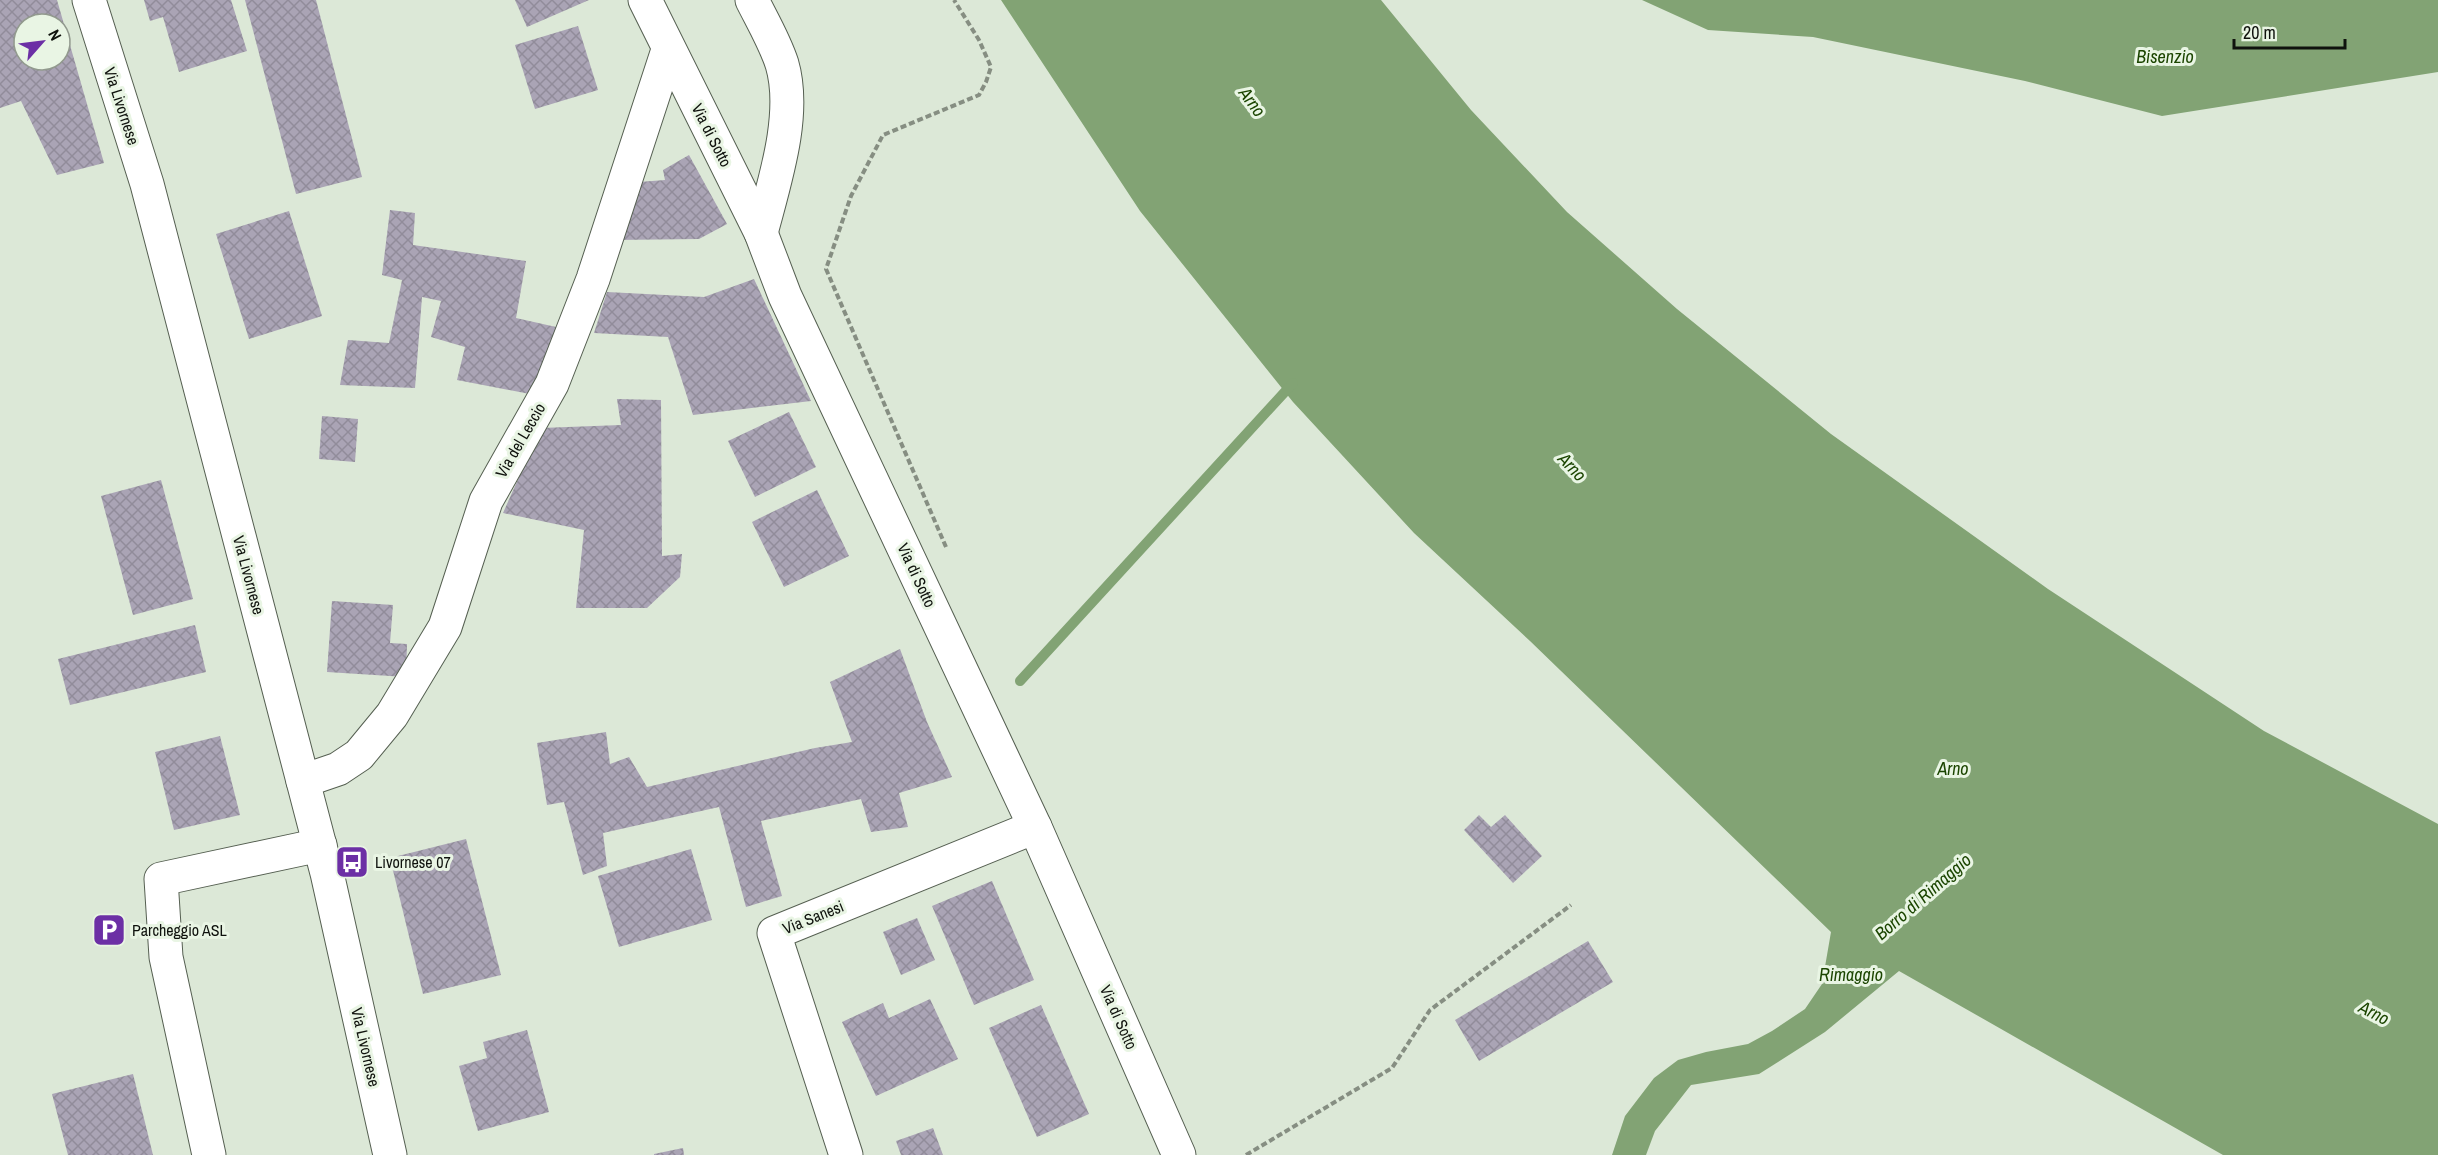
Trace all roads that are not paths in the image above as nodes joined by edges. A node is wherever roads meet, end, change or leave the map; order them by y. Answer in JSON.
{"nodes":[{"id":1,"x":89,"y":0,"type":"edge"},
{"id":2,"x":645,"y":0,"type":"edge"},
{"id":3,"x":752,"y":0,"type":"edge"},
{"id":4,"x":668,"y":50,"type":"junction"},
{"id":5,"x":761,"y":233,"type":"junction"},
{"id":6,"x":303,"y":781,"type":"junction"},
{"id":7,"x":1035,"y":827,"type":"junction"},
{"id":8,"x":320,"y":845,"type":"junction"},
{"id":9,"x":209,"y":1155,"type":"edge"},
{"id":10,"x":390,"y":1155,"type":"edge"},
{"id":11,"x":846,"y":1155,"type":"edge"},
{"id":12,"x":1179,"y":1155,"type":"edge"}],
"edges":[{"from":1,"to":6,"type":"street","name":"Via Livornese"},
{"from":2,"to":4,"type":"street","name":"Via di Sotto"},
{"from":3,"to":5,"type":"street"},
{"from":4,"to":5,"type":"street","name":"Via di Sotto"},
{"from":4,"to":6,"type":"street","name":"Via del Leccio"},
{"from":5,"to":7,"type":"street","name":"Via di Sotto"},
{"from":6,"to":8,"type":"street","name":"Via Livornese"},
{"from":7,"to":11,"type":"street","name":"Via Sanesi"},
{"from":7,"to":12,"type":"street","name":"Via di Sotto"},
{"from":8,"to":9,"type":"street"},
{"from":8,"to":10,"type":"street","name":"Via Livornese"}]}
